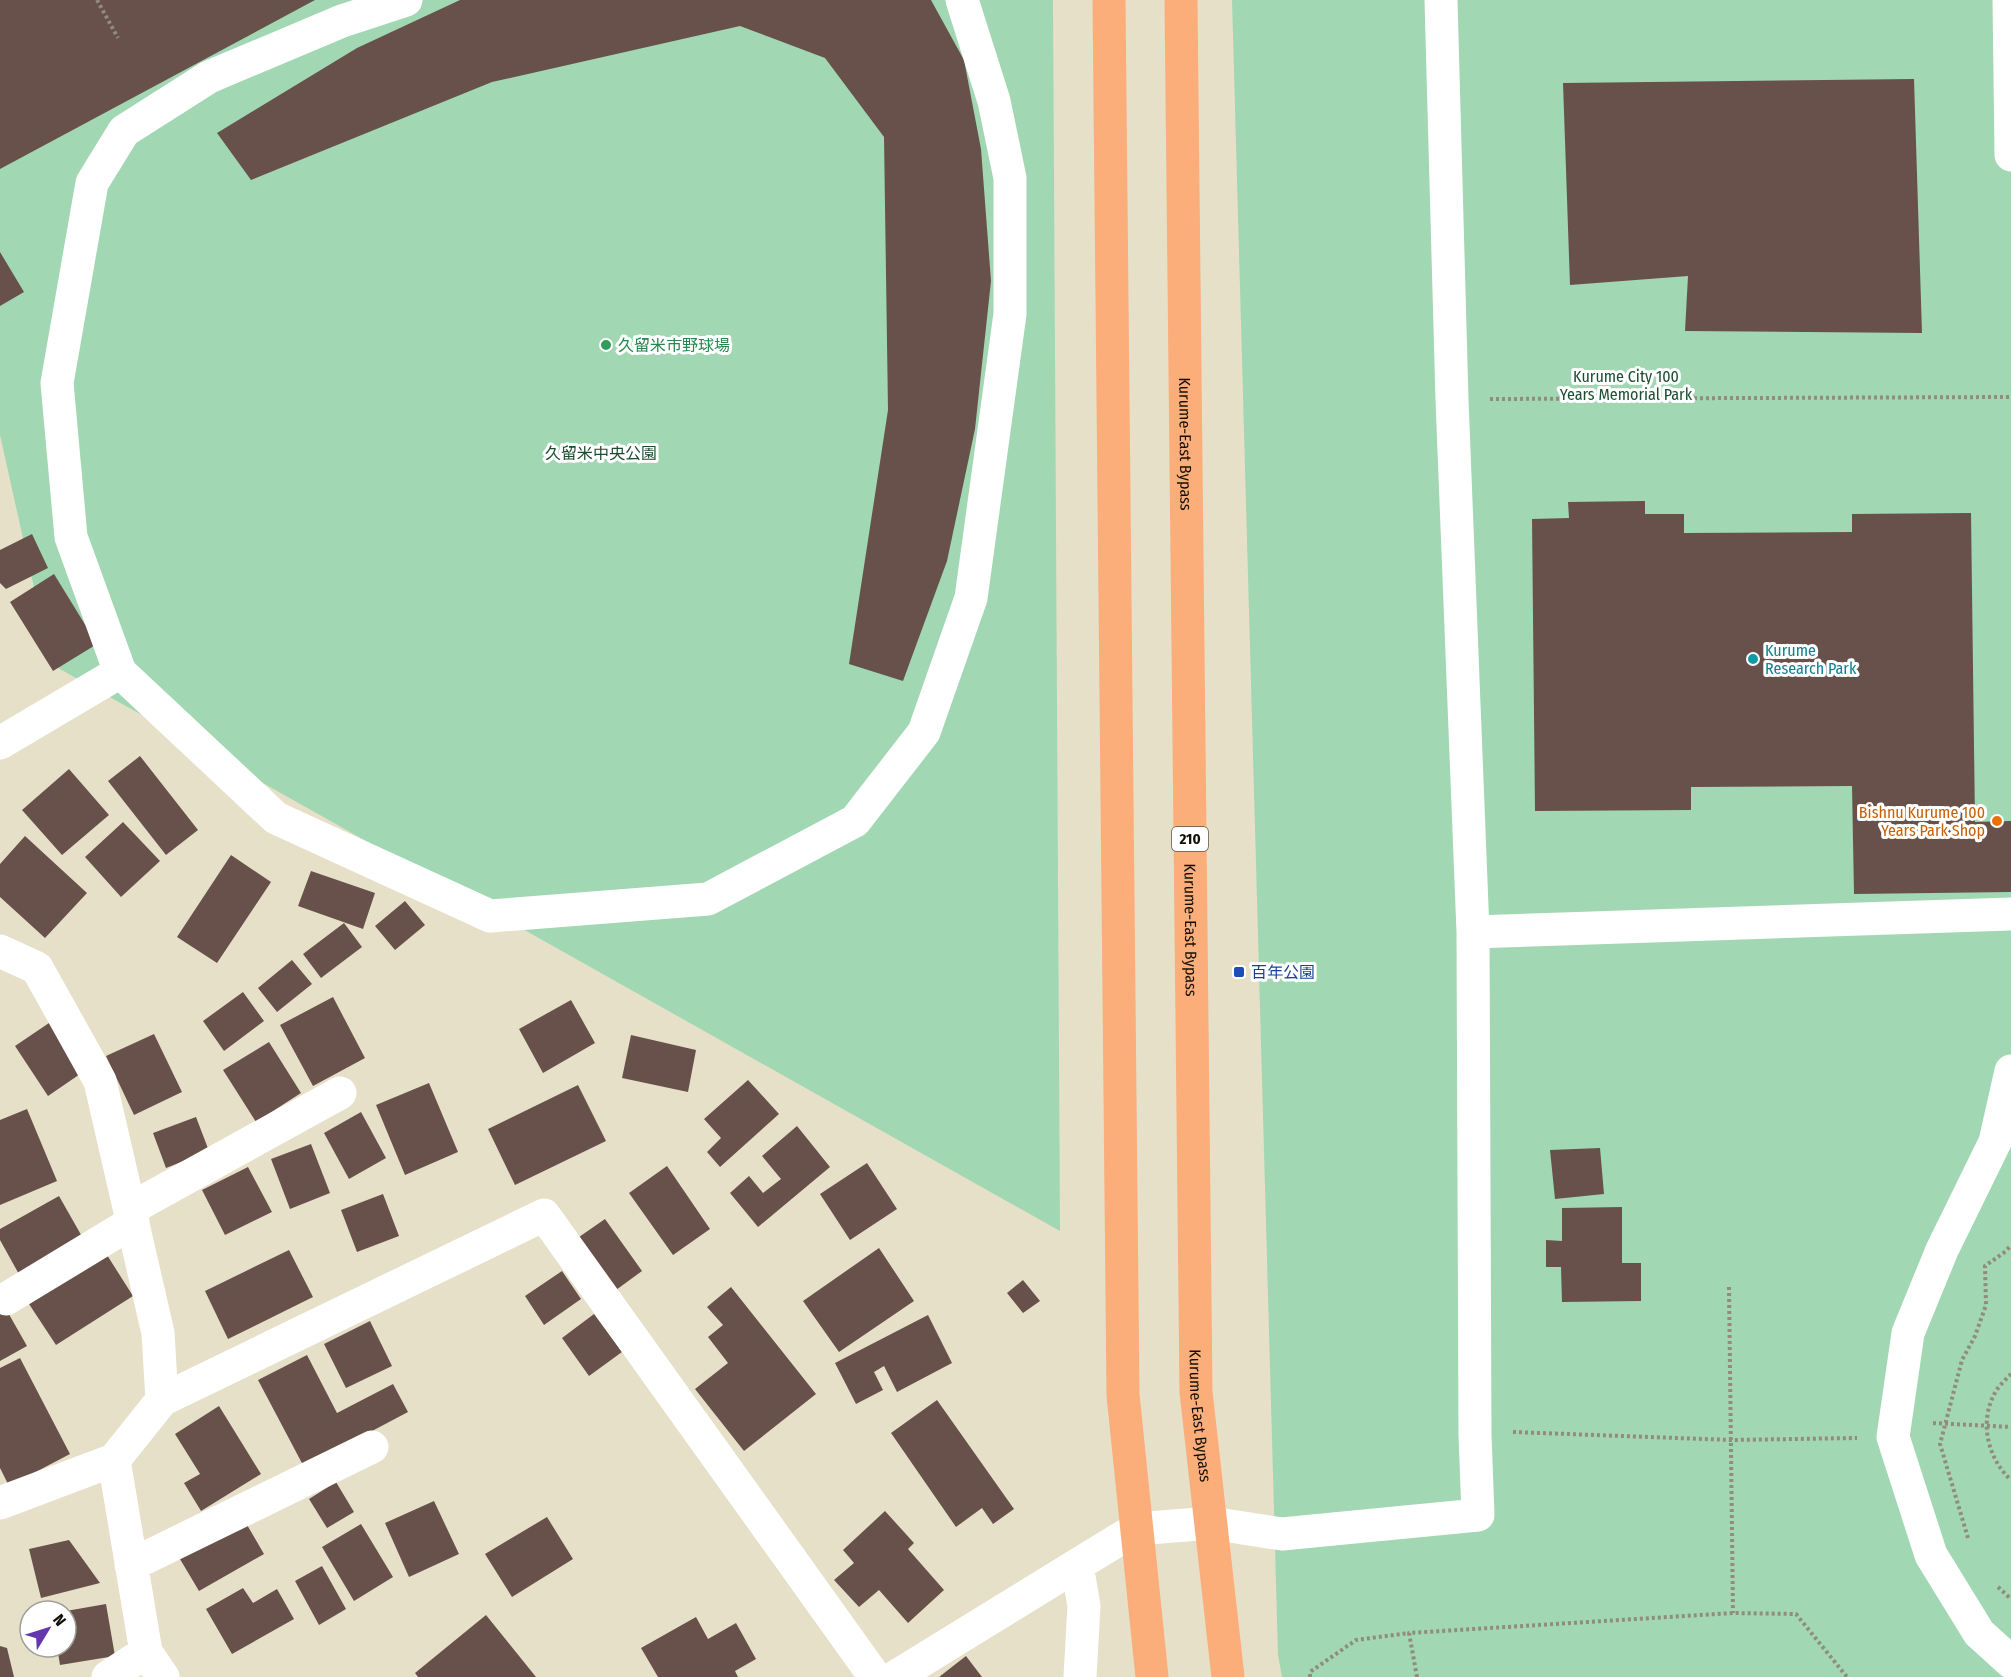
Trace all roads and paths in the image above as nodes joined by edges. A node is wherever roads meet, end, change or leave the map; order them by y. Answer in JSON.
{"nodes":[{"id":1,"x":97,"y":0,"type":"edge"},
{"id":2,"x":406,"y":0,"type":"edge"},
{"id":3,"x":962,"y":0,"type":"edge"},
{"id":4,"x":1108,"y":0,"type":"edge"},
{"id":5,"x":1182,"y":0,"type":"edge"},
{"id":6,"x":1441,"y":0,"type":"edge"},
{"id":7,"x":2009,"y":0,"type":"edge"},
{"id":8,"x":118,"y":38,"type":"dead end"},
{"id":9,"x":2011,"y":155,"type":"edge"},
{"id":10,"x":2011,"y":397,"type":"edge"},
{"id":11,"x":1452,"y":400,"type":"junction"},
{"id":12,"x":120,"y":672,"type":"junction"},
{"id":13,"x":0,"y":743,"type":"edge"},
{"id":14,"x":2011,"y":914,"type":"edge"},
{"id":15,"x":1473,"y":932,"type":"junction"},
{"id":16,"x":0,"y":951,"type":"edge"},
{"id":17,"x":2011,"y":1071,"type":"edge"},
{"id":18,"x":340,"y":1093,"type":"dead end"},
{"id":19,"x":131,"y":1215,"type":"junction"},
{"id":20,"x":2011,"y":1245,"type":"edge"},
{"id":21,"x":1729,"y":1287,"type":"dead end"},
{"id":22,"x":6,"y":1299,"type":"dead end"},
{"id":23,"x":2011,"y":1374,"type":"edge"},
{"id":24,"x":162,"y":1400,"type":"junction"},
{"id":25,"x":1946,"y":1424,"type":"junction"},
{"id":26,"x":1987,"y":1426,"type":"junction"},
{"id":27,"x":2011,"y":1427,"type":"edge"},
{"id":28,"x":1895,"y":1429,"type":"junction"},
{"id":29,"x":1513,"y":1432,"type":"dead end"},
{"id":30,"x":1731,"y":1440,"type":"junction"},
{"id":31,"x":372,"y":1447,"type":"dead end"},
{"id":32,"x":114,"y":1460,"type":"junction"},
{"id":33,"x":2011,"y":1480,"type":"edge"},
{"id":34,"x":0,"y":1503,"type":"edge"},
{"id":35,"x":1211,"y":1523,"type":"junction"},
{"id":36,"x":1136,"y":1529,"type":"junction"},
{"id":37,"x":1970,"y":1546,"type":"dead end"},
{"id":38,"x":131,"y":1565,"type":"junction"},
{"id":39,"x":1077,"y":1565,"type":"junction"},
{"id":40,"x":1992,"y":1581,"type":"dead end"},
{"id":41,"x":2011,"y":1599,"type":"edge"},
{"id":42,"x":1733,"y":1613,"type":"junction"},
{"id":43,"x":1409,"y":1633,"type":"junction"},
{"id":44,"x":2011,"y":1662,"type":"edge"},
{"id":45,"x":155,"y":1664,"type":"edge"},
{"id":46,"x":108,"y":1677,"type":"edge"},
{"id":47,"x":875,"y":1677,"type":"edge"},
{"id":48,"x":896,"y":1677,"type":"edge"},
{"id":49,"x":1080,"y":1677,"type":"edge"},
{"id":50,"x":1152,"y":1677,"type":"edge"},
{"id":51,"x":1228,"y":1677,"type":"edge"},
{"id":52,"x":1310,"y":1677,"type":"edge"},
{"id":53,"x":1417,"y":1677,"type":"edge"},
{"id":54,"x":1847,"y":1677,"type":"edge"}],
"edges":[{"from":1,"to":8,"type":"path"},
{"from":2,"to":12,"type":"street"},
{"from":3,"to":12,"type":"street"},
{"from":4,"to":36,"type":"highway"},
{"from":5,"to":35,"type":"highway","name":"Kurume-East Bypass","number":"210"},
{"from":6,"to":11,"type":"street"},
{"from":7,"to":9,"type":"street"},
{"from":10,"to":11,"type":"path"},
{"from":11,"to":15,"type":"street"},
{"from":12,"to":13,"type":"street"},
{"from":14,"to":15,"type":"street"},
{"from":15,"to":35,"type":"street"},
{"from":16,"to":19,"type":"street"},
{"from":17,"to":28,"type":"street"},
{"from":18,"to":19,"type":"street"},
{"from":19,"to":22,"type":"street"},
{"from":19,"to":24,"type":"street"},
{"from":20,"to":25,"type":"path"},
{"from":21,"to":30,"type":"path"},
{"from":23,"to":26,"type":"path"},
{"from":24,"to":32,"type":"street"},
{"from":24,"to":47,"type":"street"},
{"from":25,"to":26,"type":"path"},
{"from":25,"to":28,"type":"path"},
{"from":25,"to":37,"type":"path"},
{"from":26,"to":27,"type":"path"},
{"from":26,"to":33,"type":"path"},
{"from":28,"to":30,"type":"path"},
{"from":28,"to":44,"type":"street"},
{"from":29,"to":30,"type":"path"},
{"from":30,"to":42,"type":"path"},
{"from":31,"to":38,"type":"street"},
{"from":32,"to":34,"type":"street"},
{"from":32,"to":38,"type":"street"},
{"from":35,"to":36,"type":"street"},
{"from":35,"to":51,"type":"highway","name":"Kurume-East Bypass","number":"210"},
{"from":36,"to":39,"type":"street"},
{"from":36,"to":50,"type":"highway"},
{"from":38,"to":45,"type":"street"},
{"from":39,"to":48,"type":"street"},
{"from":39,"to":49,"type":"street"},
{"from":40,"to":41,"type":"path"},
{"from":42,"to":43,"type":"path"},
{"from":42,"to":54,"type":"path"},
{"from":43,"to":52,"type":"path"},
{"from":43,"to":53,"type":"path"},
{"from":45,"to":46,"type":"street"}]}
